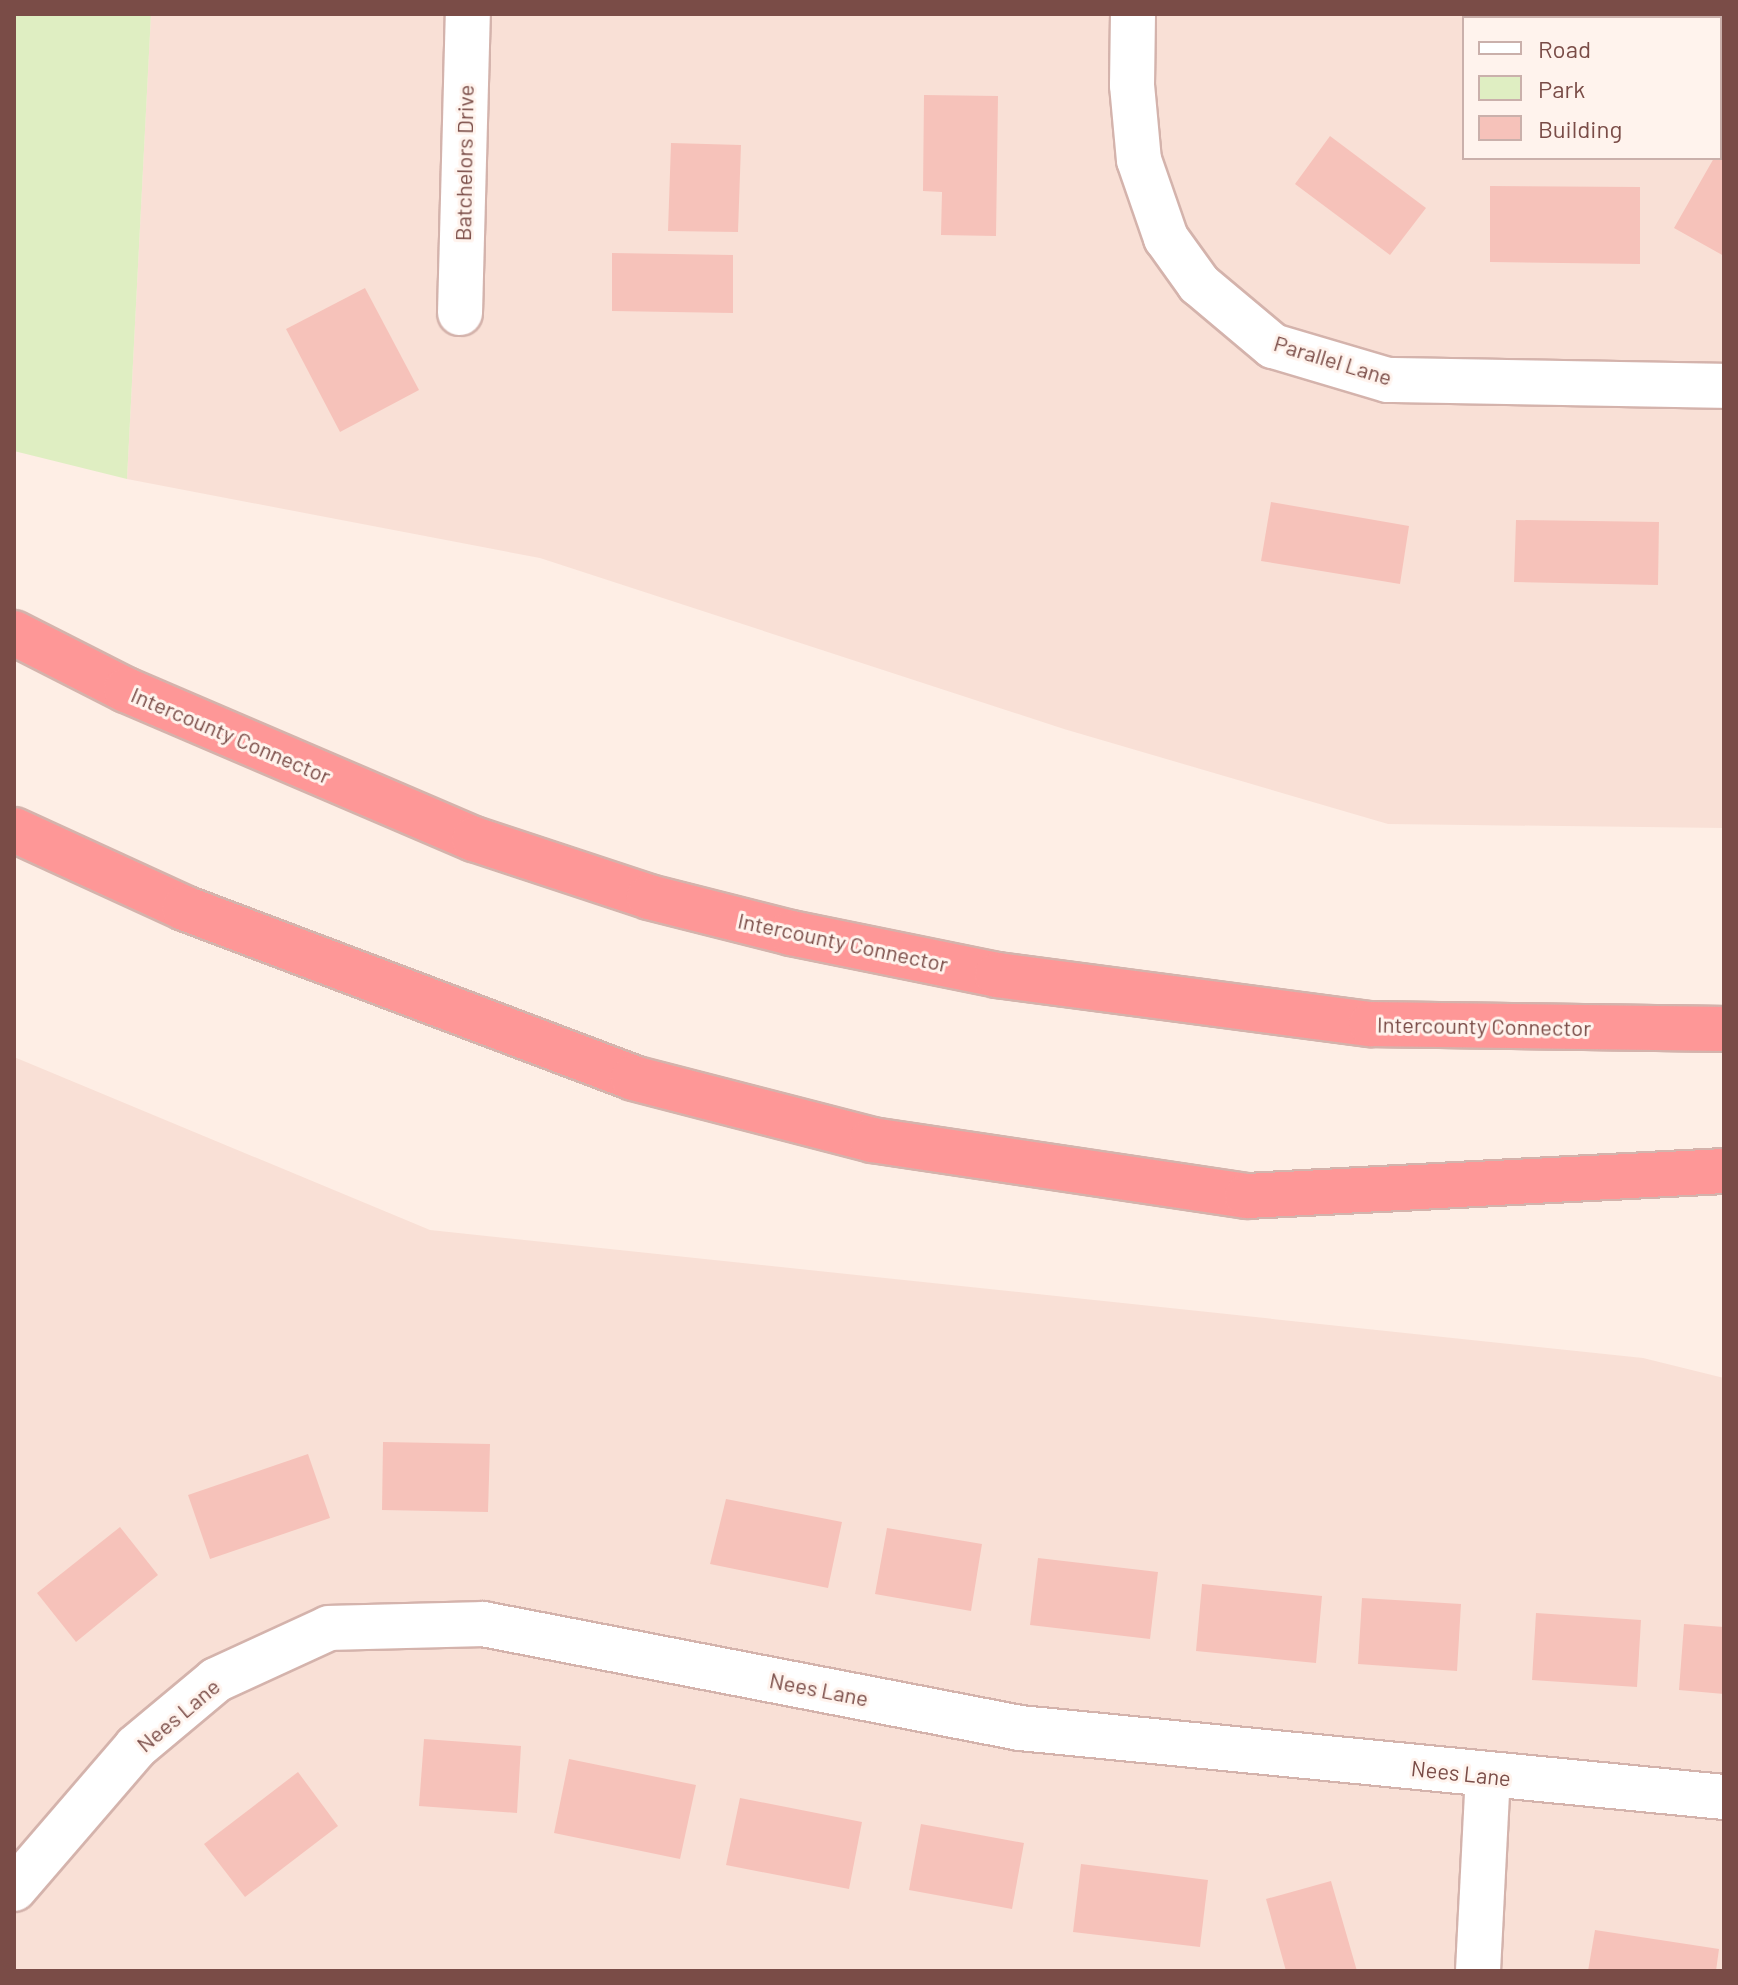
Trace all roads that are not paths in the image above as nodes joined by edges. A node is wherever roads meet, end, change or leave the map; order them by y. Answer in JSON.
{"nodes":[{"id":1,"x":468,"y":14,"type":"edge"},
{"id":2,"x":1133,"y":14,"type":"edge"},
{"id":3,"x":460,"y":313,"type":"dead end"},
{"id":4,"x":1724,"y":386,"type":"edge"},
{"id":5,"x":14,"y":633,"type":"edge"},
{"id":6,"x":14,"y":830,"type":"edge"},
{"id":7,"x":1724,"y":1029,"type":"edge"},
{"id":8,"x":1724,"y":1171,"type":"edge"},
{"id":9,"x":1488,"y":1776,"type":"junction"},
{"id":10,"x":1724,"y":1797,"type":"edge"},
{"id":11,"x":14,"y":1889,"type":"edge"},
{"id":12,"x":1478,"y":1971,"type":"edge"}],
"edges":[{"from":1,"to":3,"type":"street","name":"Batchelors Drive"},
{"from":2,"to":4,"type":"street","name":"Parallel Lane"},
{"from":5,"to":7,"type":"highway","name":"Intercounty Connector"},
{"from":6,"to":8,"type":"highway"},
{"from":9,"to":10,"type":"street","name":"Nees Lane"},
{"from":9,"to":11,"type":"street","name":"Nees Lane"},
{"from":9,"to":12,"type":"street"}]}
